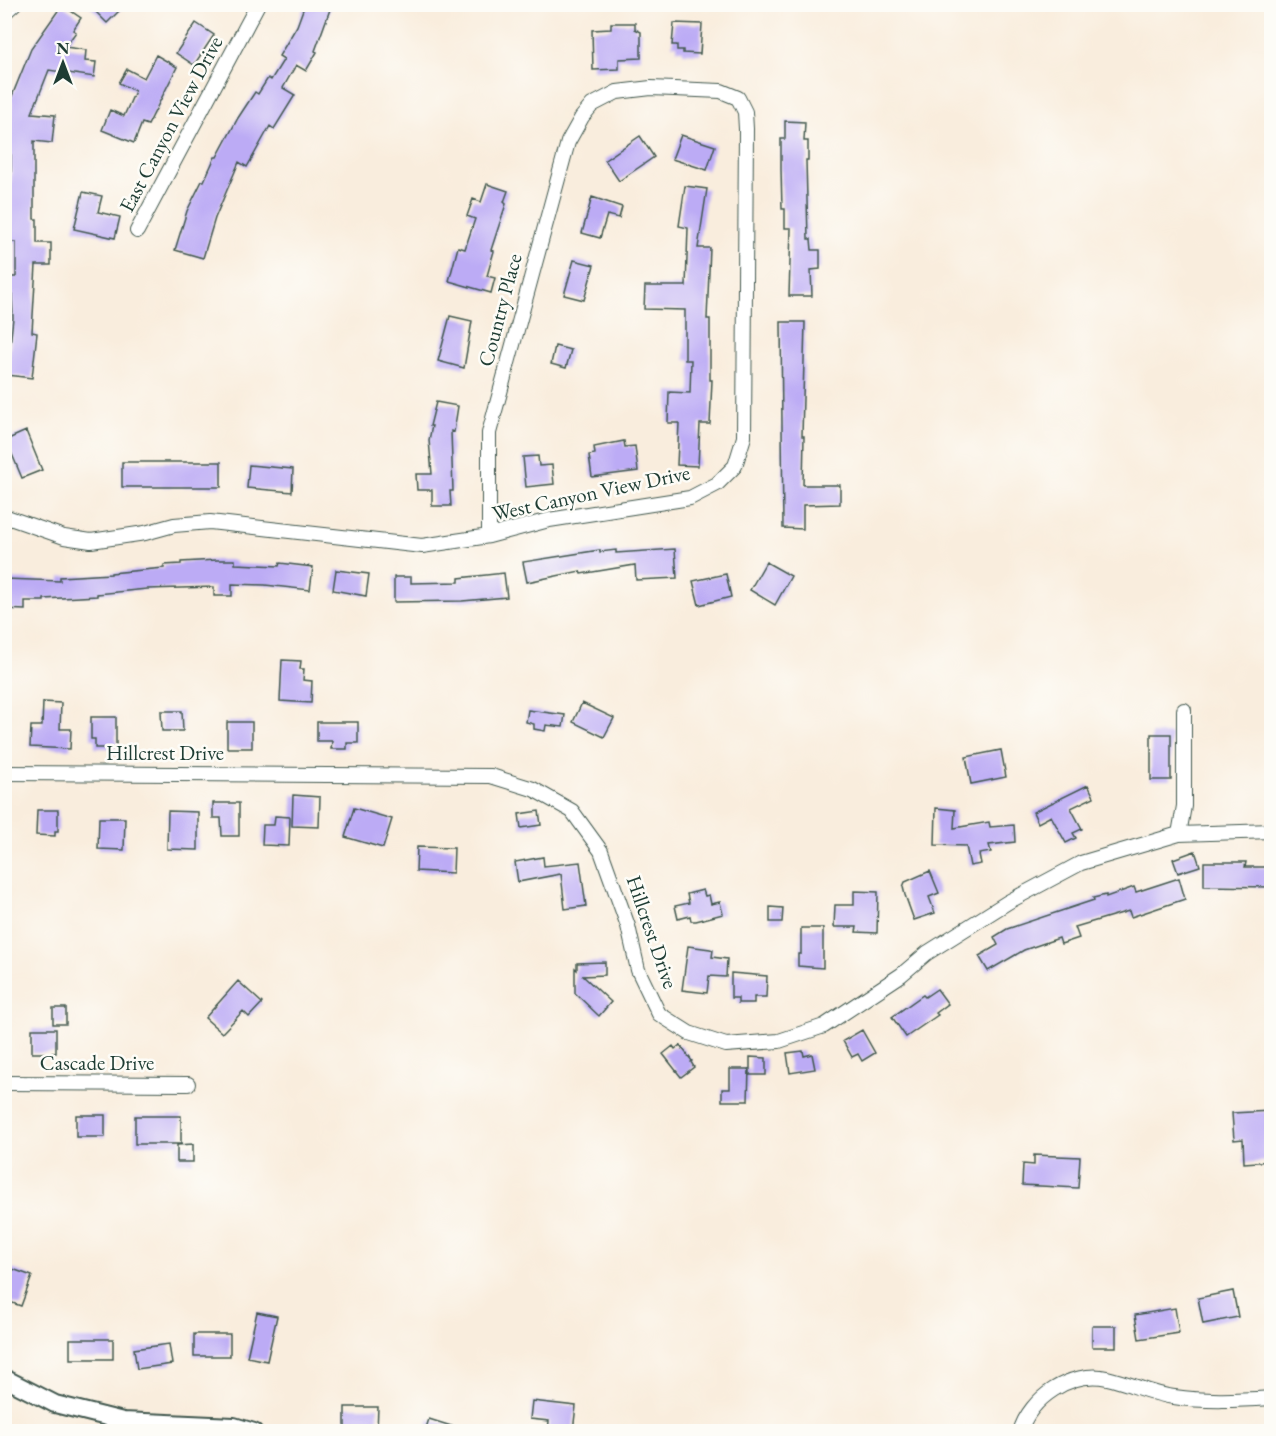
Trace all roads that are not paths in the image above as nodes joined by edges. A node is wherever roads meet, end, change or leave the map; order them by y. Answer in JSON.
{"nodes":[{"id":1,"x":14,"y":4,"type":"edge"},
{"id":2,"x":258,"y":4,"type":"edge"},
{"id":3,"x":4,"y":13,"type":"edge"},
{"id":4,"x":592,"y":105,"type":"joint"},
{"id":5,"x":138,"y":231,"type":"dead end"},
{"id":6,"x":4,"y":516,"type":"edge"},
{"id":7,"x":489,"y":536,"type":"junction"},
{"id":8,"x":1184,"y":710,"type":"dead end"},
{"id":9,"x":4,"y":773,"type":"edge"},
{"id":10,"x":1272,"y":831,"type":"edge"},
{"id":11,"x":1179,"y":834,"type":"junction"},
{"id":12,"x":4,"y":1083,"type":"edge"},
{"id":13,"x":188,"y":1084,"type":"dead end"},
{"id":14,"x":4,"y":1378,"type":"edge"},
{"id":15,"x":1272,"y":1398,"type":"edge"},
{"id":16,"x":254,"y":1431,"type":"edge"},
{"id":17,"x":1020,"y":1431,"type":"edge"}],
"edges":[{"from":1,"to":3,"type":"street"},
{"from":2,"to":5,"type":"street","name":"East Canyon View Drive"},
{"from":4,"to":7,"type":"street","name":"Country Place"},
{"from":4,"to":7,"type":"street","name":"West Canyon View Drive"},
{"from":6,"to":7,"type":"street","name":"West Canyon View Drive"},
{"from":8,"to":11,"type":"street"},
{"from":9,"to":11,"type":"street","name":"Hillcrest Drive"},
{"from":10,"to":11,"type":"street","name":"Hillcrest Drive"},
{"from":12,"to":13,"type":"street","name":"Cascade Drive"},
{"from":14,"to":16,"type":"street"},
{"from":15,"to":17,"type":"street"}]}
